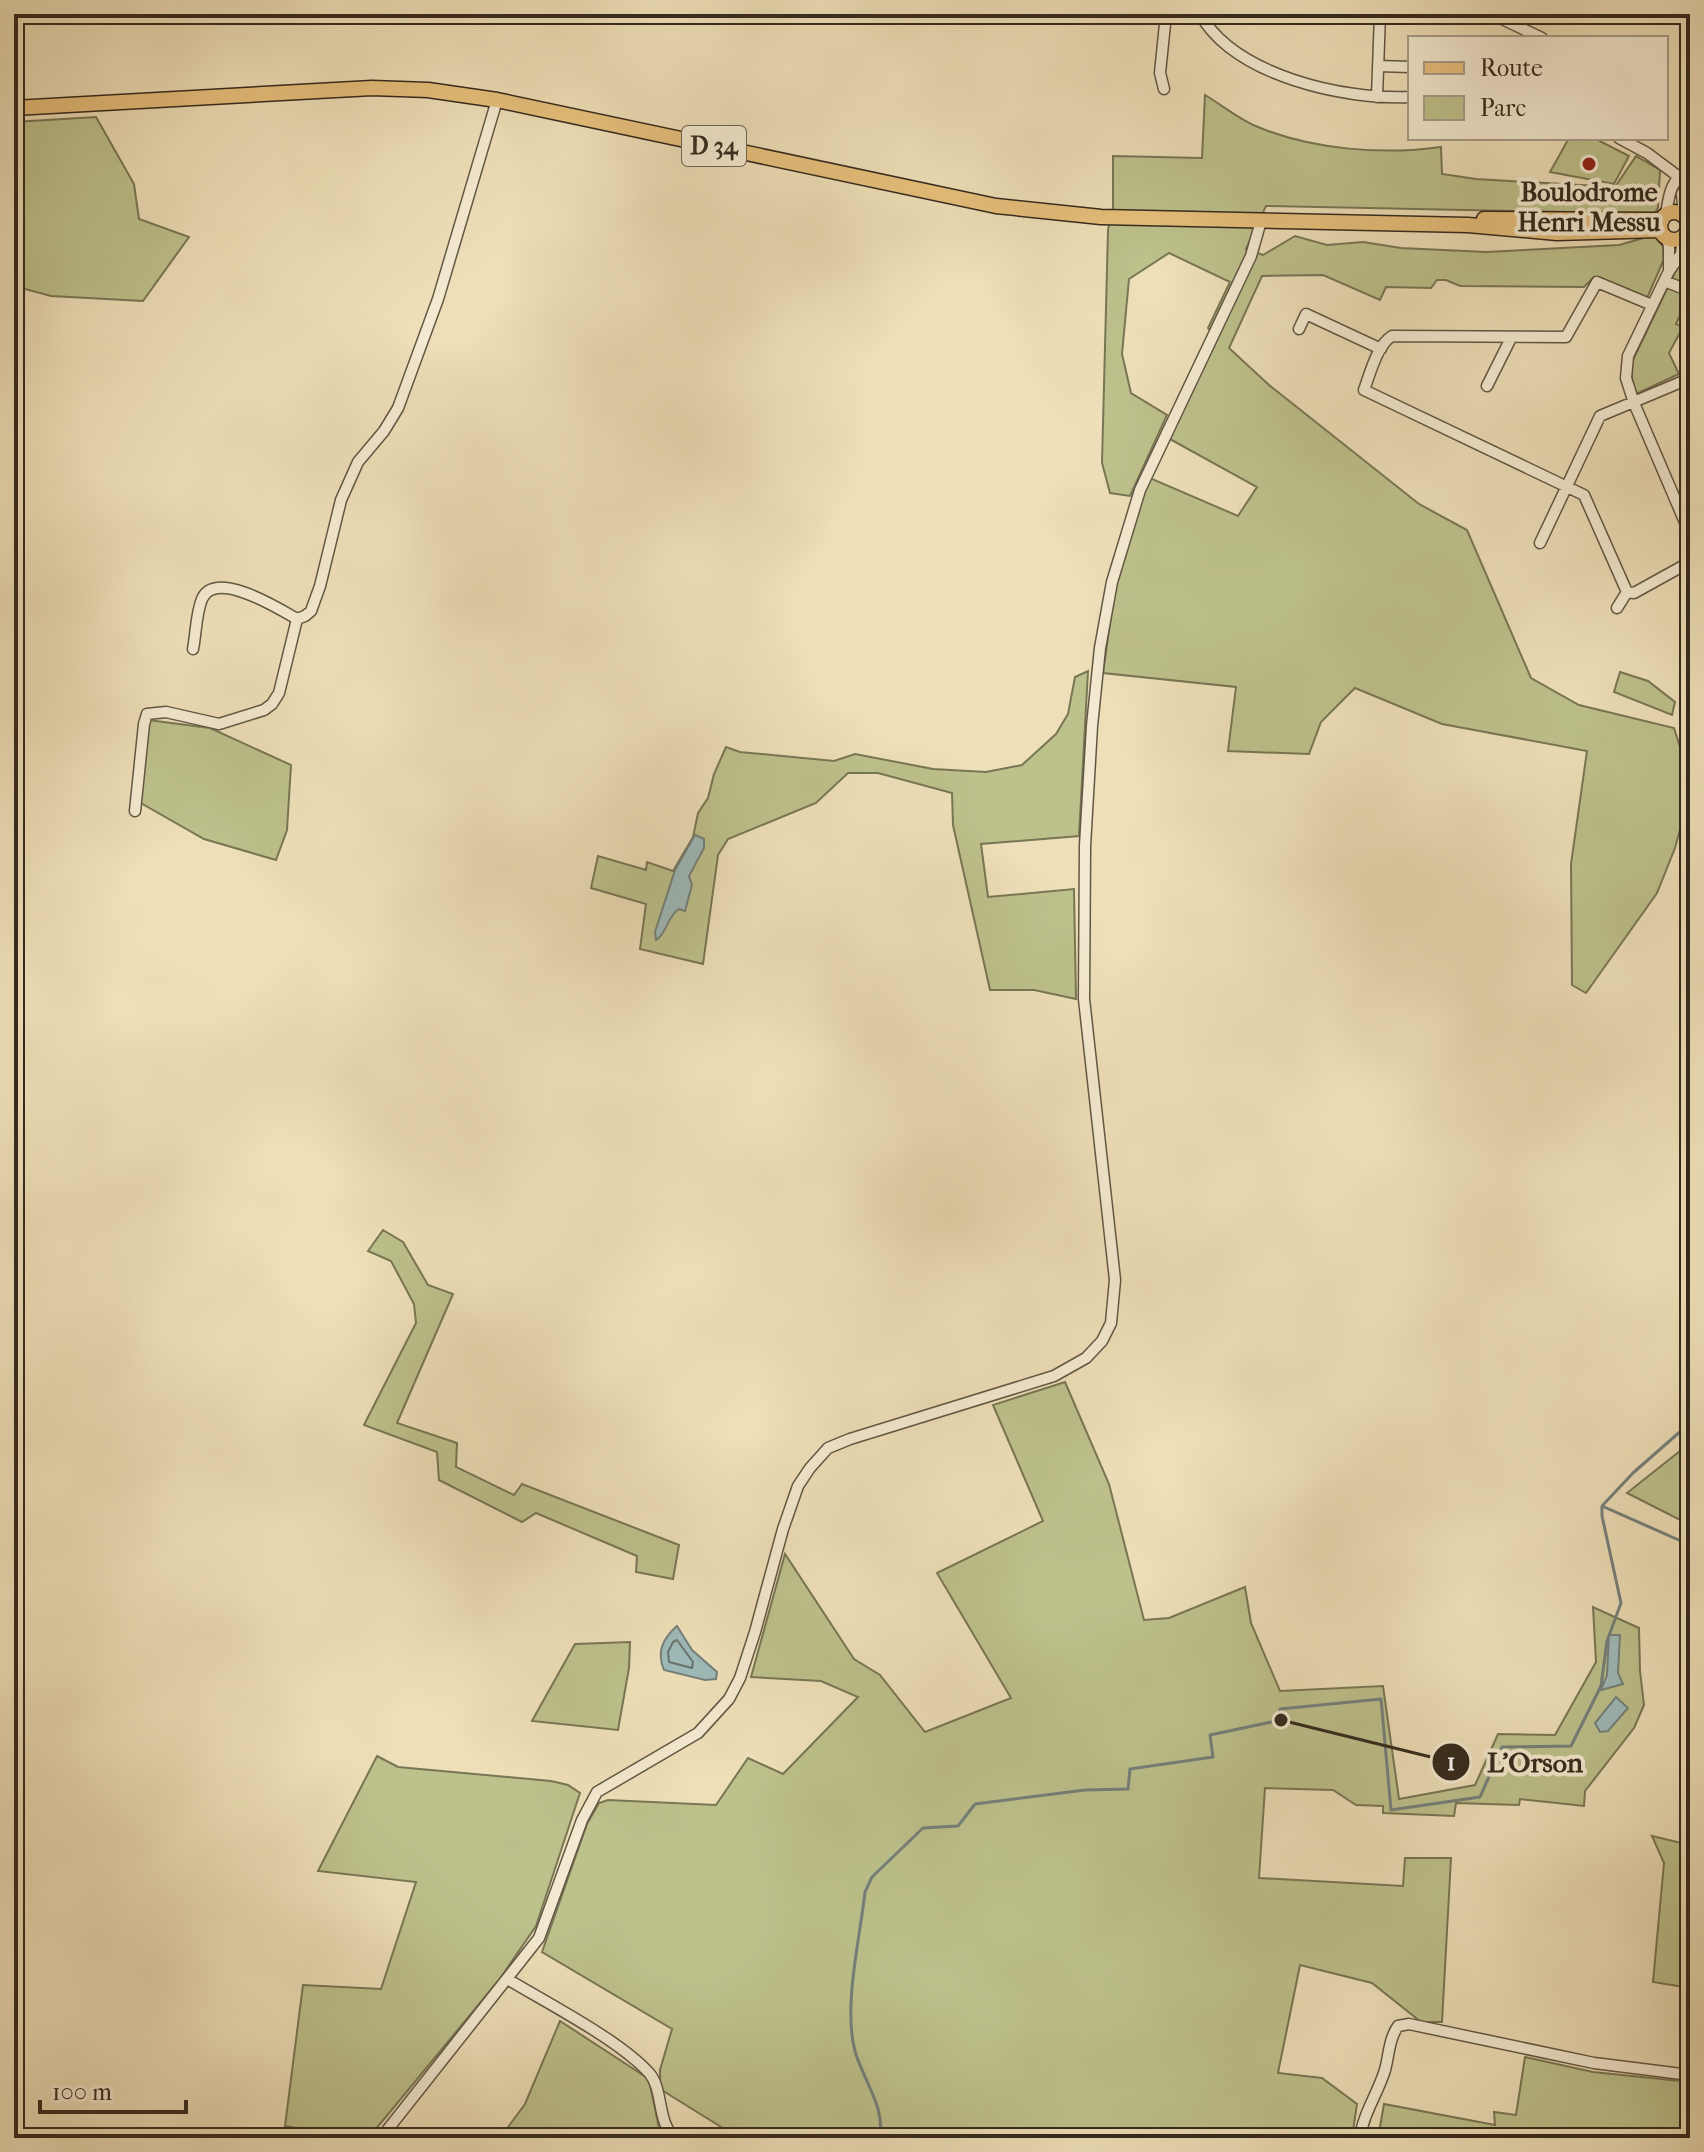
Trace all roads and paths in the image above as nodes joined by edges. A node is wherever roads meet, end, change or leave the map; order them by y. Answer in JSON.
{"nodes":[{"id":1,"x":1166,"y":14,"type":"edge"},
{"id":2,"x":1200,"y":14,"type":"edge"},
{"id":3,"x":1380,"y":14,"type":"edge"},
{"id":4,"x":1500,"y":18,"type":"dead end"},
{"id":5,"x":1538,"y":36,"type":"edge"},
{"id":6,"x":1378,"y":66,"type":"junction"},
{"id":7,"x":1408,"y":67,"type":"edge"},
{"id":8,"x":1164,"y":89,"type":"dead end"},
{"id":9,"x":1377,"y":97,"type":"junction"},
{"id":10,"x":1408,"y":97,"type":"edge"},
{"id":11,"x":497,"y":100,"type":"junction"},
{"id":12,"x":14,"y":108,"type":"edge"},
{"id":13,"x":1623,"y":140,"type":"edge"},
{"id":14,"x":1690,"y":170,"type":"edge"},
{"id":15,"x":1685,"y":180,"type":"edge"},
{"id":16,"x":1261,"y":221,"type":"junction"},
{"id":17,"x":1686,"y":225,"type":"edge"},
{"id":18,"x":1664,"y":226,"type":"junction"},
{"id":19,"x":1667,"y":276,"type":"junction"},
{"id":20,"x":1690,"y":291,"type":"edge"},
{"id":21,"x":1652,"y":305,"type":"junction"},
{"id":22,"x":1299,"y":329,"type":"dead end"},
{"id":23,"x":1511,"y":338,"type":"junction"},
{"id":24,"x":1381,"y":349,"type":"junction"},
{"id":25,"x":1686,"y":380,"type":"dead end"},
{"id":26,"x":1487,"y":386,"type":"dead end"},
{"id":27,"x":1634,"y":403,"type":"junction"},
{"id":28,"x":1566,"y":486,"type":"junction"},
{"id":29,"x":1690,"y":502,"type":"edge"},
{"id":30,"x":1678,"y":507,"type":"junction"},
{"id":31,"x":1690,"y":534,"type":"edge"},
{"id":32,"x":1540,"y":543,"type":"dead end"},
{"id":33,"x":1690,"y":562,"type":"edge"},
{"id":34,"x":1627,"y":592,"type":"junction"},
{"id":35,"x":1617,"y":608,"type":"dead end"},
{"id":36,"x":297,"y":619,"type":"junction"},
{"id":37,"x":193,"y":649,"type":"dead end"},
{"id":38,"x":135,"y":811,"type":"dead end"},
{"id":39,"x":509,"y":1980,"type":"junction"},
{"id":40,"x":1690,"y":2075,"type":"edge"},
{"id":41,"x":381,"y":2138,"type":"edge"},
{"id":42,"x":674,"y":2138,"type":"edge"},
{"id":43,"x":1360,"y":2138,"type":"edge"}],
"edges":[{"from":1,"to":8,"type":"street"},
{"from":2,"to":9,"type":"street"},
{"from":3,"to":6,"type":"street"},
{"from":4,"to":5,"type":"street"},
{"from":6,"to":7,"type":"street"},
{"from":6,"to":9,"type":"street"},
{"from":9,"to":10,"type":"street"},
{"from":11,"to":12,"type":"main road","number":"D 34"},
{"from":11,"to":16,"type":"main road","number":"D 34"},
{"from":11,"to":36,"type":"street"},
{"from":13,"to":15,"type":"street"},
{"from":14,"to":15,"type":"street"},
{"from":15,"to":17,"type":"street"},
{"from":15,"to":18,"type":"street"},
{"from":16,"to":18,"type":"main road","number":"D 34"},
{"from":16,"to":39,"type":"street"},
{"from":17,"to":18,"type":"main road"},
{"from":17,"to":18,"type":"main road"},
{"from":17,"to":19,"type":"street"},
{"from":18,"to":19,"type":"street"},
{"from":19,"to":20,"type":"street"},
{"from":19,"to":21,"type":"street"},
{"from":21,"to":23,"type":"street"},
{"from":21,"to":27,"type":"street"},
{"from":22,"to":24,"type":"street"},
{"from":23,"to":24,"type":"street"},
{"from":23,"to":26,"type":"street"},
{"from":24,"to":28,"type":"street"},
{"from":25,"to":27,"type":"street"},
{"from":27,"to":28,"type":"street"},
{"from":27,"to":30,"type":"street"},
{"from":28,"to":32,"type":"street"},
{"from":28,"to":34,"type":"street"},
{"from":29,"to":30,"type":"street"},
{"from":30,"to":31,"type":"street"},
{"from":33,"to":34,"type":"street"},
{"from":34,"to":35,"type":"street"},
{"from":36,"to":37,"type":"street"},
{"from":36,"to":38,"type":"street"},
{"from":39,"to":41,"type":"street"},
{"from":39,"to":42,"type":"street"},
{"from":40,"to":43,"type":"street"}]}
